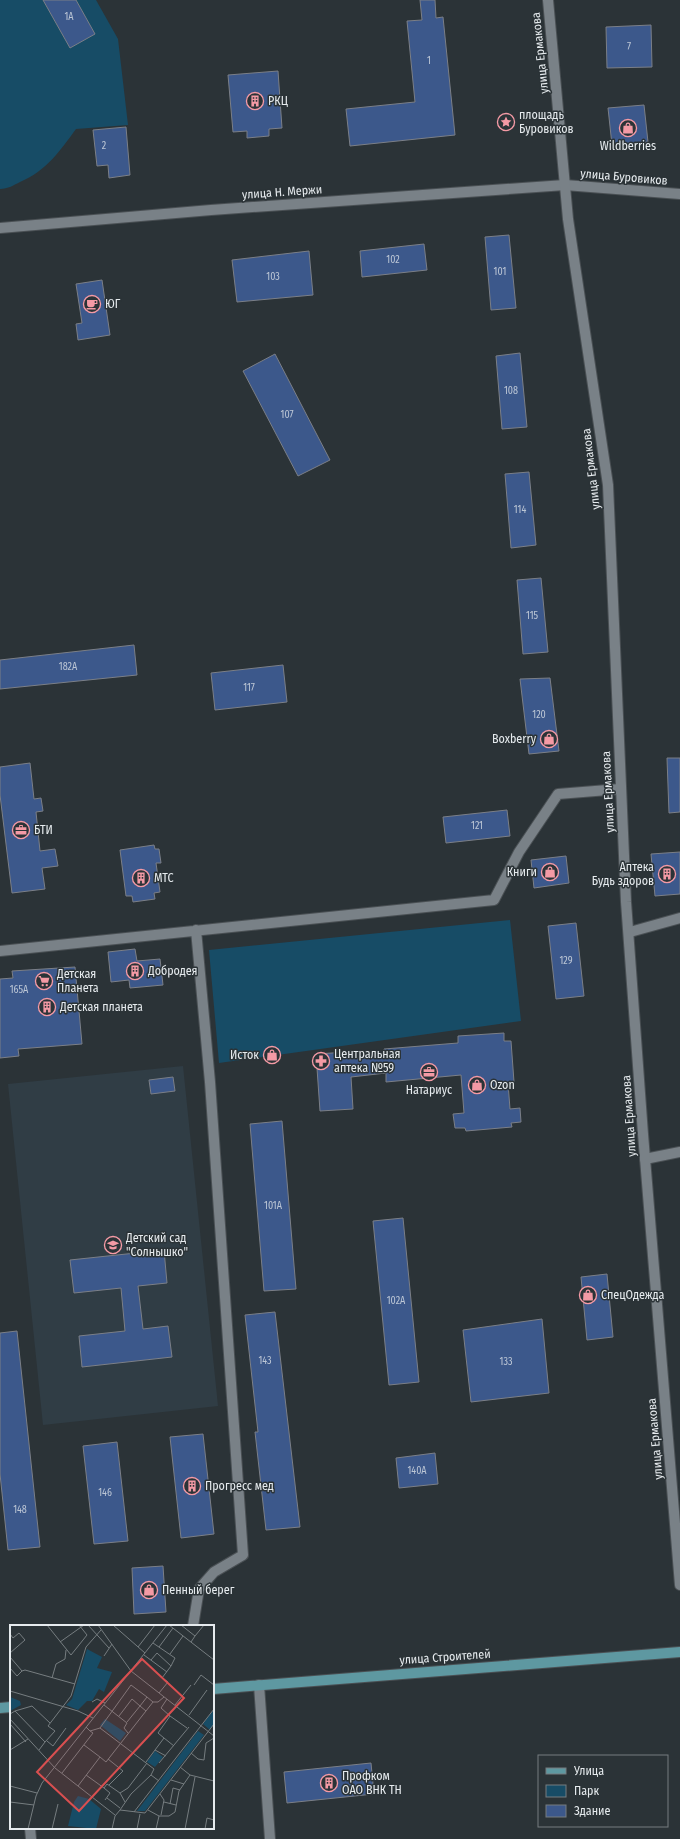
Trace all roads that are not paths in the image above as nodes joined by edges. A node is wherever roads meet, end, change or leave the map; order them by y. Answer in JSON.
{"nodes":[{"id":1,"x":548,"y":0,"type":"edge"},
{"id":2,"x":565,"y":185,"type":"junction"},
{"id":3,"x":680,"y":194,"type":"edge"},
{"id":4,"x":0,"y":228,"type":"edge"},
{"id":5,"x":620,"y":790,"type":"junction"},
{"id":6,"x":680,"y":918,"type":"edge"},
{"id":7,"x":196,"y":930,"type":"junction"},
{"id":8,"x":630,"y":932,"type":"junction"},
{"id":9,"x":0,"y":951,"type":"edge"},
{"id":10,"x":680,"y":1152,"type":"edge"},
{"id":11,"x":645,"y":1159,"type":"junction"},
{"id":12,"x":680,"y":1585,"type":"edge"},
{"id":13,"x":193,"y":1625,"type":"edge"},
{"id":14,"x":680,"y":1652,"type":"edge"},
{"id":15,"x":259,"y":1685,"type":"junction"},
{"id":16,"x":214,"y":1689,"type":"edge"},
{"id":17,"x":10,"y":1707,"type":"edge"},
{"id":18,"x":0,"y":1708,"type":"edge"},
{"id":19,"x":30,"y":1829,"type":"edge"},
{"id":20,"x":31,"y":1839,"type":"edge"},
{"id":21,"x":270,"y":1839,"type":"edge"}],
"edges":[{"from":1,"to":2,"type":"street","name":"улица Ермакова"},
{"from":2,"to":3,"type":"street","name":"улица Буровиков"},
{"from":2,"to":4,"type":"street","name":"улица Н. Мержи"},
{"from":2,"to":5,"type":"street","name":"улица Ермакова"},
{"from":5,"to":7,"type":"street"},
{"from":5,"to":8,"type":"street","name":"улица Ермакова"},
{"from":6,"to":8,"type":"street"},
{"from":7,"to":9,"type":"street"},
{"from":7,"to":13,"type":"street"},
{"from":8,"to":11,"type":"street","name":"улица Ермакова"},
{"from":10,"to":11,"type":"street"},
{"from":11,"to":12,"type":"street","name":"улица Ермакова"},
{"from":14,"to":15,"type":"main road","name":"улица Строителей"},
{"from":15,"to":16,"type":"main road","name":"улица Строителей"},
{"from":15,"to":21,"type":"street"},
{"from":17,"to":18,"type":"main road"},
{"from":19,"to":20,"type":"street"}]}
